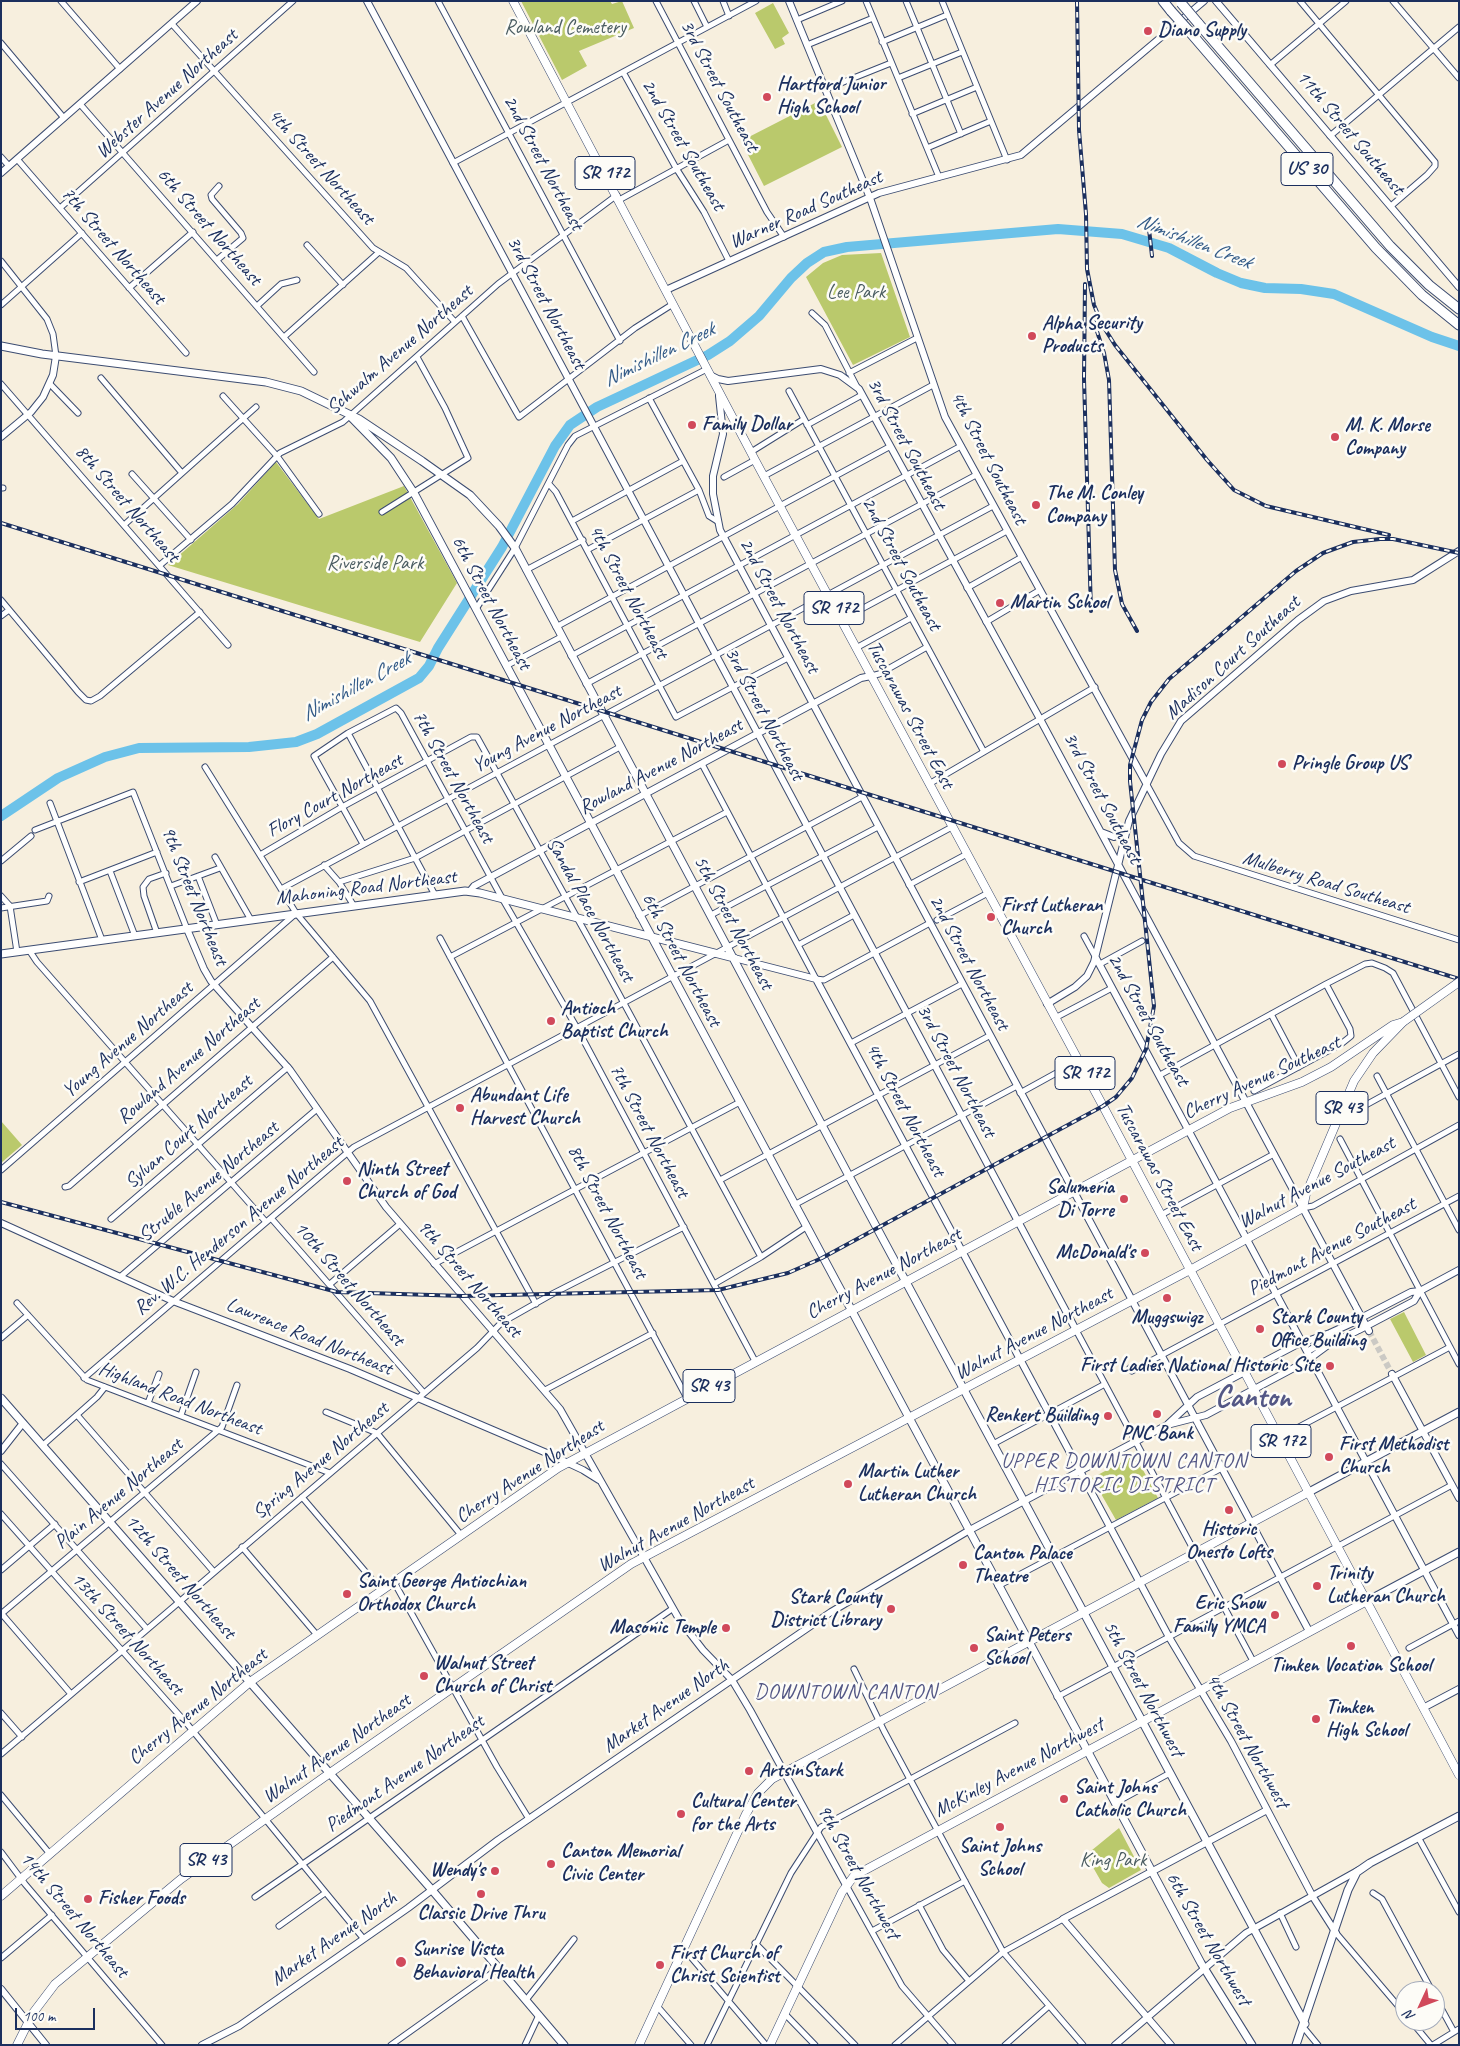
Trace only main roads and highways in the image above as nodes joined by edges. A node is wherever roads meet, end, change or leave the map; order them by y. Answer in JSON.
{"nodes":[{"id":1,"x":513,"y":1,"type":"edge"},
{"id":2,"x":1163,"y":1,"type":"edge"},
{"id":3,"x":1180,"y":2,"type":"edge"},
{"id":4,"x":1459,"y":309,"type":"edge"},
{"id":5,"x":1459,"y":325,"type":"edge"},
{"id":6,"x":1,"y":346,"type":"edge"},
{"id":7,"x":350,"y":416,"type":"junction"},
{"id":8,"x":651,"y":937,"type":"junction"},
{"id":9,"x":1,"y":954,"type":"edge"},
{"id":10,"x":734,"y":958,"type":"junction"},
{"id":11,"x":1459,"y":982,"type":"edge"},
{"id":12,"x":1404,"y":1022,"type":"junction"},
{"id":13,"x":1132,"y":1161,"type":"junction"},
{"id":14,"x":1303,"y":1208,"type":"joint"},
{"id":15,"x":1190,"y":1270,"type":"junction"},
{"id":16,"x":905,"y":1281,"type":"junction"},
{"id":17,"x":850,"y":1310,"type":"junction"},
{"id":18,"x":964,"y":1390,"type":"junction"},
{"id":19,"x":1,"y":1398,"type":"edge"},
{"id":20,"x":1459,"y":1412,"type":"edge"},
{"id":21,"x":908,"y":1418,"type":"junction"},
{"id":22,"x":1308,"y":1492,"type":"junction"},
{"id":23,"x":1024,"y":1501,"type":"joint"},
{"id":24,"x":968,"y":1531,"type":"joint"},
{"id":25,"x":1459,"y":1552,"type":"edge"},
{"id":26,"x":1367,"y":1601,"type":"junction"},
{"id":27,"x":1084,"y":1612,"type":"junction"},
{"id":28,"x":1027,"y":1642,"type":"junction"},
{"id":29,"x":250,"y":1682,"type":"junction"},
{"id":30,"x":1142,"y":1721,"type":"junction"},
{"id":31,"x":1086,"y":1750,"type":"junction"},
{"id":32,"x":330,"y":1773,"type":"junction"},
{"id":33,"x":1459,"y":1775,"type":"edge"},
{"id":34,"x":1459,"y":1816,"type":"edge"},
{"id":35,"x":2,"y":1894,"type":"edge"},
{"id":36,"x":1304,"y":2026,"type":"junction"},
{"id":37,"x":1250,"y":2044,"type":"edge"},
{"id":38,"x":18,"y":2045,"type":"edge"},
{"id":39,"x":564,"y":2045,"type":"edge"},
{"id":40,"x":639,"y":2045,"type":"edge"},
{"id":41,"x":768,"y":2045,"type":"edge"},
{"id":42,"x":1296,"y":2045,"type":"edge"}],
"edges":[{"from":1,"to":13,"type":"main road","name":"Tuscarawas Street East","number":"SR 172"},
{"from":2,"to":5,"type":"highway","number":"US 30","bridge":true},
{"from":3,"to":4,"type":"highway","number":"US 30","bridge":true},
{"from":6,"to":7,"type":"main road","name":"5th Street Northeast"},
{"from":7,"to":8,"type":"main road","name":"6th Street Northeast"},
{"from":7,"to":10,"type":"main road","name":"5th Street Northeast"},
{"from":8,"to":9,"type":"main road","name":"Mahoning Road Northeast"},
{"from":8,"to":10,"type":"main road","name":"Mahoning Road Northeast"},
{"from":8,"to":17,"type":"main road","name":"6th Street Northeast"},
{"from":10,"to":16,"type":"main road","name":"5th Street Northeast"},
{"from":11,"to":12,"type":"main road","name":"Cherry Avenue Southeast","number":"SR 43","bridge":true},
{"from":12,"to":13,"type":"main road","name":"Cherry Avenue Southeast","number":"SR 43"},
{"from":12,"to":14,"type":"main road","name":"Cherry Avenue Southeast","number":"SR 43"},
{"from":13,"to":15,"type":"main road","name":"Tuscarawas Street East","number":"SR 172"},
{"from":13,"to":16,"type":"main road","name":"Cherry Avenue Northeast","number":"SR 43"},
{"from":14,"to":15,"type":"main road","name":"Walnut Avenue Southeast","number":"SR 43"},
{"from":15,"to":18,"type":"main road","name":"Walnut Avenue Northeast","number":"SR 43"},
{"from":15,"to":22,"type":"main road","name":"Tuscarawas Street East","number":"SR 172"},
{"from":16,"to":17,"type":"main road","name":"Cherry Avenue Northeast","number":"SR 43"},
{"from":16,"to":18,"type":"main road","name":"5th Street Northeast"},
{"from":17,"to":21,"type":"main road","name":"6th Street Northeast"},
{"from":17,"to":29,"type":"main road","name":"Cherry Avenue Northeast","number":"SR 43"},
{"from":18,"to":21,"type":"main road","name":"Walnut Avenue Northeast","number":"SR 43"},
{"from":18,"to":23,"type":"main road","name":"5th Street Northeast"},
{"from":19,"to":29,"type":"main road","name":"12th Street Northeast"},
{"from":20,"to":22,"type":"main road"},
{"from":21,"to":24,"type":"main road","name":"6th Street Northeast"},
{"from":21,"to":32,"type":"main road","name":"Walnut Avenue Northeast","number":"SR 43"},
{"from":22,"to":26,"type":"main road","number":"SR 172"},
{"from":22,"to":27,"type":"main road"},
{"from":23,"to":27,"type":"main road","name":"5th Street Northwest"},
{"from":24,"to":28,"type":"main road","name":"6th Street Northwest"},
{"from":25,"to":26,"type":"main road"},
{"from":26,"to":30,"type":"main road","name":"McKinley Avenue Northwest"},
{"from":26,"to":33,"type":"main road","number":"SR 172"},
{"from":27,"to":28,"type":"main road"},
{"from":27,"to":30,"type":"main road","name":"5th Street Northwest"},
{"from":28,"to":31,"type":"main road","name":"6th Street Northwest"},
{"from":28,"to":40,"type":"main road"},
{"from":29,"to":32,"type":"main road","name":"12th Street Northeast"},
{"from":29,"to":35,"type":"main road","name":"Cherry Avenue Northeast","number":"SR 43"},
{"from":30,"to":31,"type":"main road","name":"McKinley Avenue Northwest"},
{"from":30,"to":36,"type":"main road","name":"5th Street Northwest"},
{"from":31,"to":37,"type":"main road","name":"6th Street Northwest"},
{"from":31,"to":41,"type":"main road","name":"McKinley Avenue Northwest"},
{"from":32,"to":38,"type":"main road","name":"Walnut Avenue Northeast","number":"SR 43"},
{"from":32,"to":39,"type":"main road","name":"12th Street Northeast"},
{"from":34,"to":36,"type":"main road"},
{"from":36,"to":42,"type":"main road"}]}
